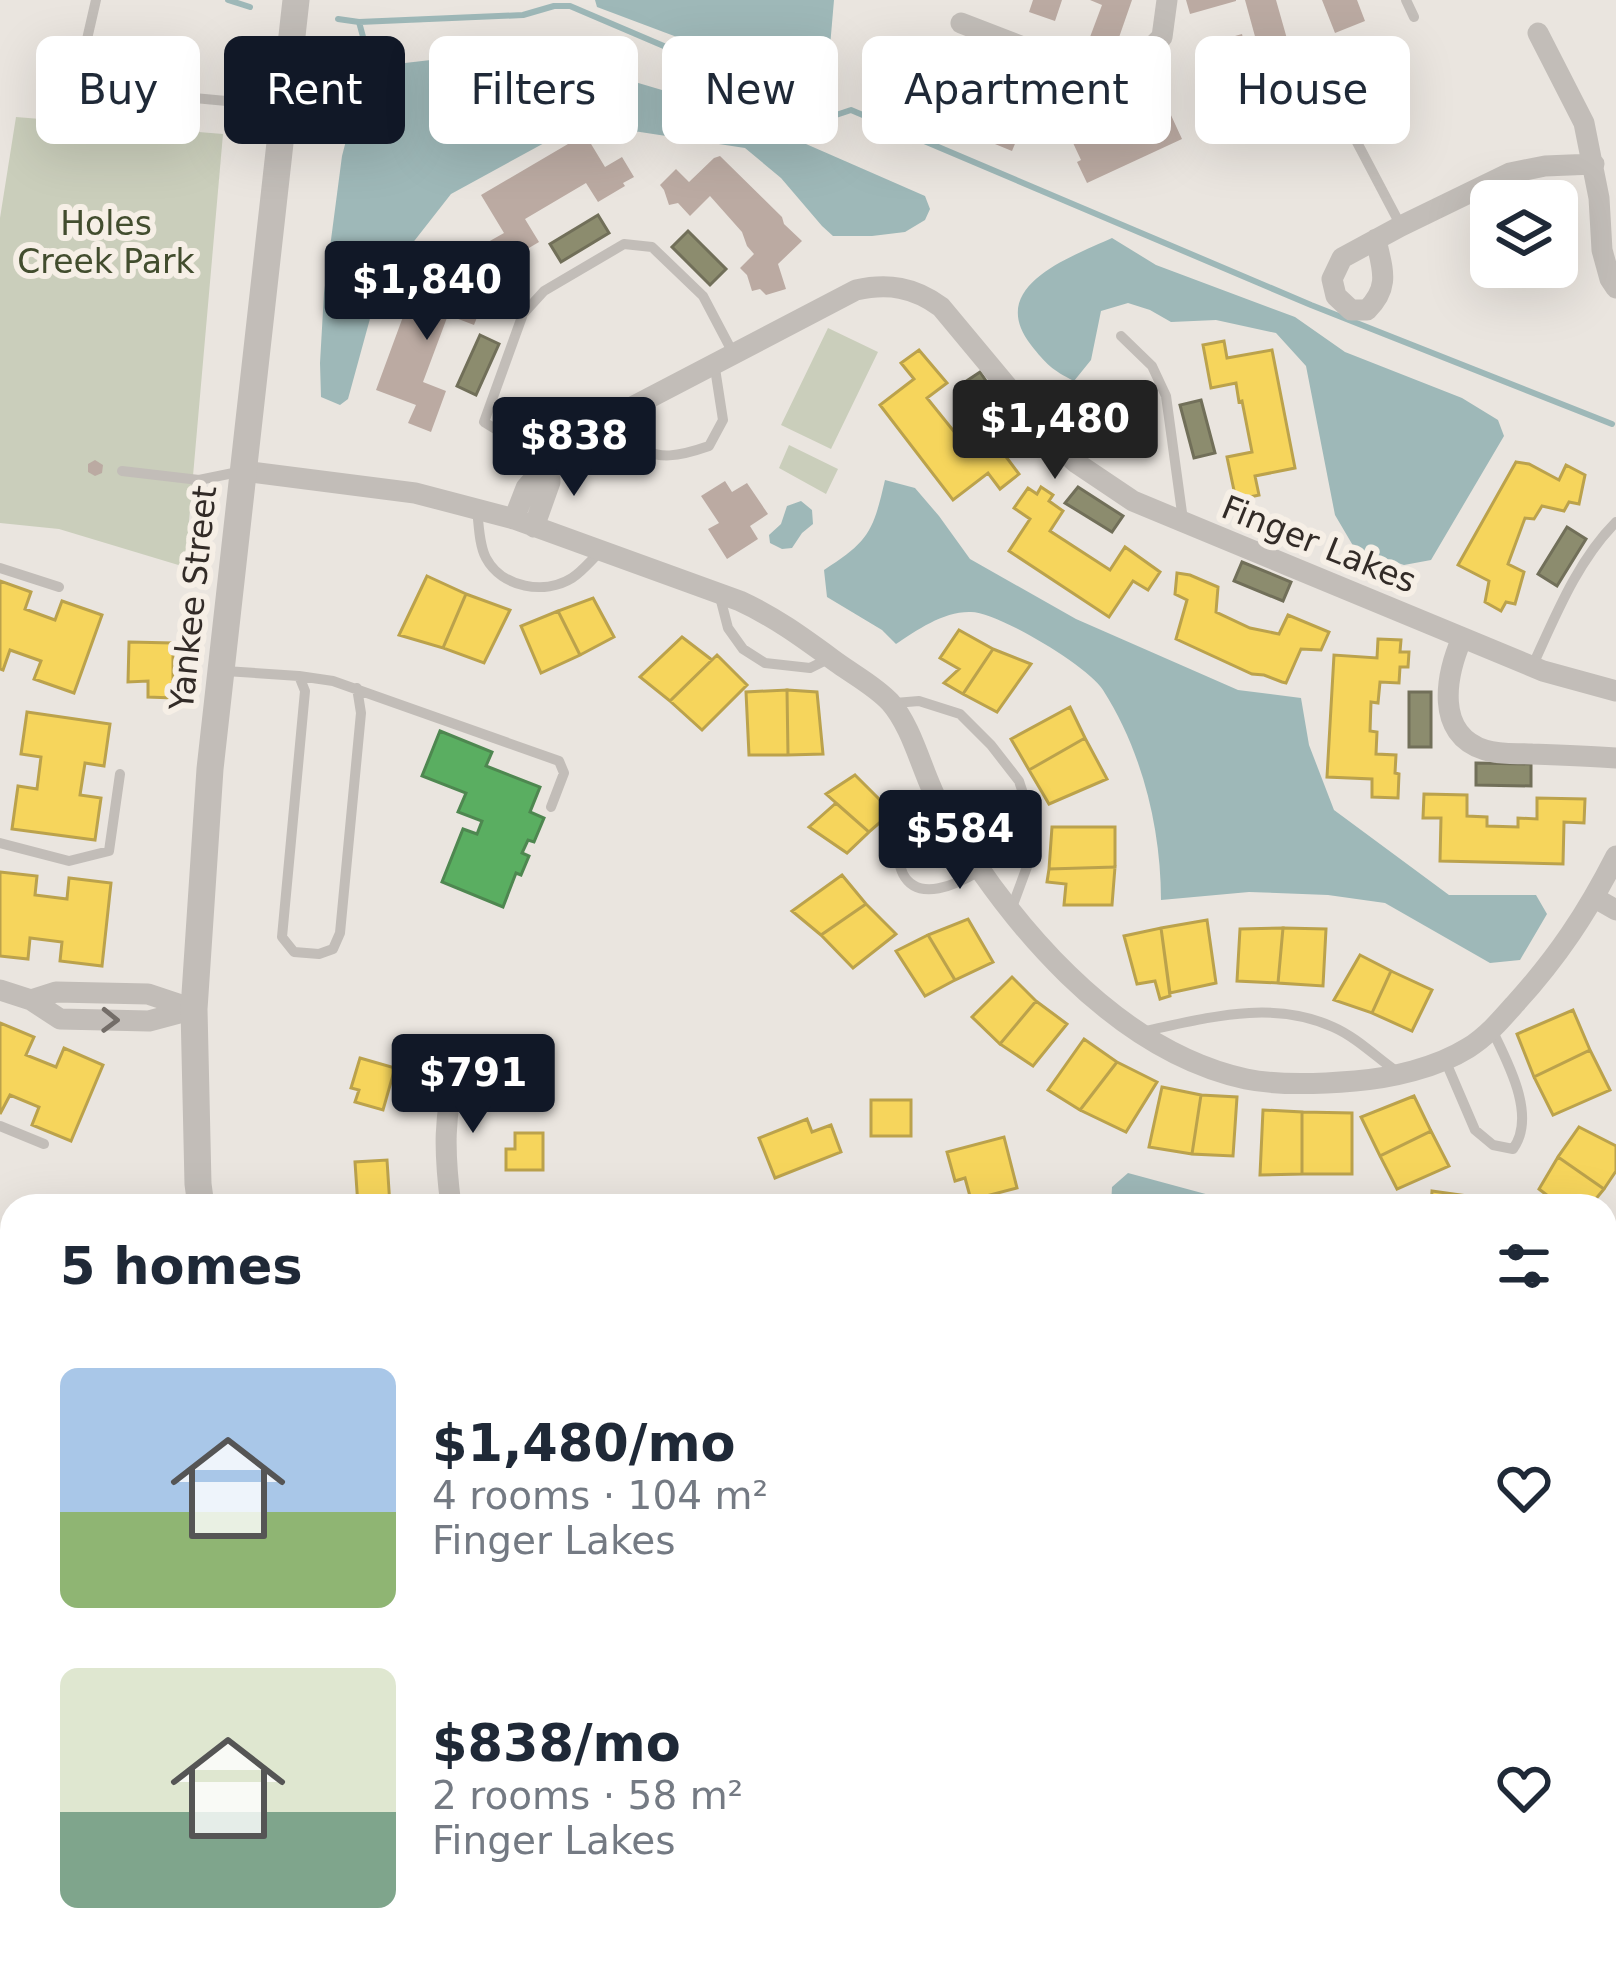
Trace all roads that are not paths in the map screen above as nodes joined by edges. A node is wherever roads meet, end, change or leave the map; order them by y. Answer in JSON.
{"nodes":[{"id":1,"x":96,"y":0,"type":"edge"},
{"id":2,"x":296,"y":0,"type":"edge"},
{"id":3,"x":1167,"y":0,"type":"edge"},
{"id":4,"x":1406,"y":0,"type":"edge"},
{"id":5,"x":1414,"y":17,"type":"dead end"},
{"id":6,"x":961,"y":23,"type":"dead end"},
{"id":7,"x":1538,"y":33,"type":"dead end"},
{"id":8,"x":292,"y":36,"type":"edge"},
{"id":9,"x":224,"y":101,"type":"edge"},
{"id":10,"x":280,"y":144,"type":"edge"},
{"id":11,"x":1358,"y":144,"type":"edge"},
{"id":12,"x":1594,"y":164,"type":"junction"},
{"id":13,"x":1401,"y":226,"type":"junction"},
{"id":14,"x":1376,"y":239,"type":"dead end"},
{"id":15,"x":1616,"y":288,"type":"edge"},
{"id":16,"x":1121,"y":336,"type":"dead end"},
{"id":17,"x":724,"y":357,"type":"junction"},
{"id":18,"x":620,"y":413,"type":"junction"},
{"id":19,"x":549,"y":462,"type":"junction"},
{"id":20,"x":122,"y":471,"type":"dead end"},
{"id":21,"x":243,"y":471,"type":"junction"},
{"id":22,"x":477,"y":510,"type":"junction"},
{"id":23,"x":1616,"y":522,"type":"edge"},
{"id":24,"x":524,"y":523,"type":"junction"},
{"id":25,"x":1183,"y":523,"type":"junction"},
{"id":26,"x":601,"y":551,"type":"junction"},
{"id":27,"x":0,"y":568,"type":"edge"},
{"id":28,"x":59,"y":587,"type":"dead end"},
{"id":29,"x":719,"y":593,"type":"junction"},
{"id":30,"x":1462,"y":638,"type":"junction"},
{"id":31,"x":831,"y":658,"type":"junction"},
{"id":32,"x":1532,"y":667,"type":"junction"},
{"id":33,"x":222,"y":670,"type":"junction"},
{"id":34,"x":299,"y":676,"type":"junction"},
{"id":35,"x":357,"y":688,"type":"junction"},
{"id":36,"x":1616,"y":691,"type":"edge"},
{"id":37,"x":891,"y":704,"type":"junction"},
{"id":38,"x":1616,"y":758,"type":"edge"},
{"id":39,"x":120,"y":773,"type":"dead end"},
{"id":40,"x":938,"y":802,"type":"junction"},
{"id":41,"x":551,"y":807,"type":"dead end"},
{"id":42,"x":0,"y":843,"type":"edge"},
{"id":43,"x":1616,"y":856,"type":"edge"},
{"id":44,"x":980,"y":871,"type":"junction"},
{"id":45,"x":1595,"y":898,"type":"junction"},
{"id":46,"x":1011,"y":910,"type":"junction"},
{"id":47,"x":1616,"y":910,"type":"edge"},
{"id":48,"x":0,"y":990,"type":"edge"},
{"id":49,"x":194,"y":1009,"type":"junction"},
{"id":50,"x":1492,"y":1030,"type":"junction"},
{"id":51,"x":1140,"y":1031,"type":"junction"},
{"id":52,"x":1445,"y":1060,"type":"junction"},
{"id":53,"x":458,"y":1063,"type":"dead end"},
{"id":54,"x":1398,"y":1073,"type":"junction"},
{"id":55,"x":0,"y":1126,"type":"edge"},
{"id":56,"x":44,"y":1144,"type":"dead end"},
{"id":57,"x":199,"y":1194,"type":"edge"},
{"id":58,"x":449,"y":1194,"type":"edge"}],
"edges":[{"from":1,"to":9,"type":"lane"},
{"from":2,"to":8,"type":"street","name":"Yankee Street"},
{"from":3,"to":6,"type":"street"},
{"from":4,"to":5,"type":"lane"},
{"from":7,"to":12,"type":"street"},
{"from":10,"to":21,"type":"street","name":"Yankee Street"},
{"from":11,"to":13,"type":"lane"},
{"from":12,"to":13,"type":"street"},
{"from":12,"to":15,"type":"street"},
{"from":13,"to":14,"type":"street"},
{"from":16,"to":25,"type":"lane"},
{"from":17,"to":18,"type":"street","name":"Finger Lakes"},
{"from":17,"to":18,"type":"lane"},
{"from":17,"to":19,"type":"lane"},
{"from":17,"to":25,"type":"street","name":"Finger Lakes"},
{"from":18,"to":19,"type":"street","name":"Finger Lakes"},
{"from":19,"to":24,"type":"street","name":"Finger Lakes"},
{"from":20,"to":21,"type":"lane"},
{"from":21,"to":22,"type":"street"},
{"from":21,"to":33,"type":"street","name":"Yankee Street"},
{"from":22,"to":24,"type":"street"},
{"from":22,"to":26,"type":"lane"},
{"from":23,"to":32,"type":"lane"},
{"from":24,"to":26,"type":"street"},
{"from":25,"to":30,"type":"street","name":"Finger Lakes"},
{"from":26,"to":29,"type":"street"},
{"from":27,"to":28,"type":"lane"},
{"from":29,"to":31,"type":"street"},
{"from":29,"to":31,"type":"lane"},
{"from":30,"to":32,"type":"street","name":"Finger Lakes"},
{"from":30,"to":38,"type":"street"},
{"from":31,"to":37,"type":"street"},
{"from":32,"to":36,"type":"street","name":"Finger Lakes"},
{"from":33,"to":34,"type":"lane"},
{"from":33,"to":49,"type":"street","name":"Yankee Street"},
{"from":34,"to":35,"type":"lane"},
{"from":34,"to":35,"type":"lane"},
{"from":35,"to":41,"type":"lane"},
{"from":37,"to":40,"type":"street"},
{"from":37,"to":46,"type":"lane"},
{"from":39,"to":42,"type":"lane"},
{"from":40,"to":44,"type":"street"},
{"from":40,"to":44,"type":"lane"},
{"from":43,"to":45,"type":"street"},
{"from":44,"to":46,"type":"street"},
{"from":45,"to":47,"type":"street"},
{"from":45,"to":50,"type":"street"},
{"from":46,"to":51,"type":"street"},
{"from":48,"to":49,"type":"street"},
{"from":49,"to":57,"type":"street","name":"Yankee Street"},
{"from":50,"to":52,"type":"street"},
{"from":50,"to":52,"type":"lane"},
{"from":51,"to":54,"type":"street"},
{"from":51,"to":54,"type":"lane"},
{"from":52,"to":54,"type":"street"},
{"from":53,"to":58,"type":"street"},
{"from":55,"to":56,"type":"lane"}]}
